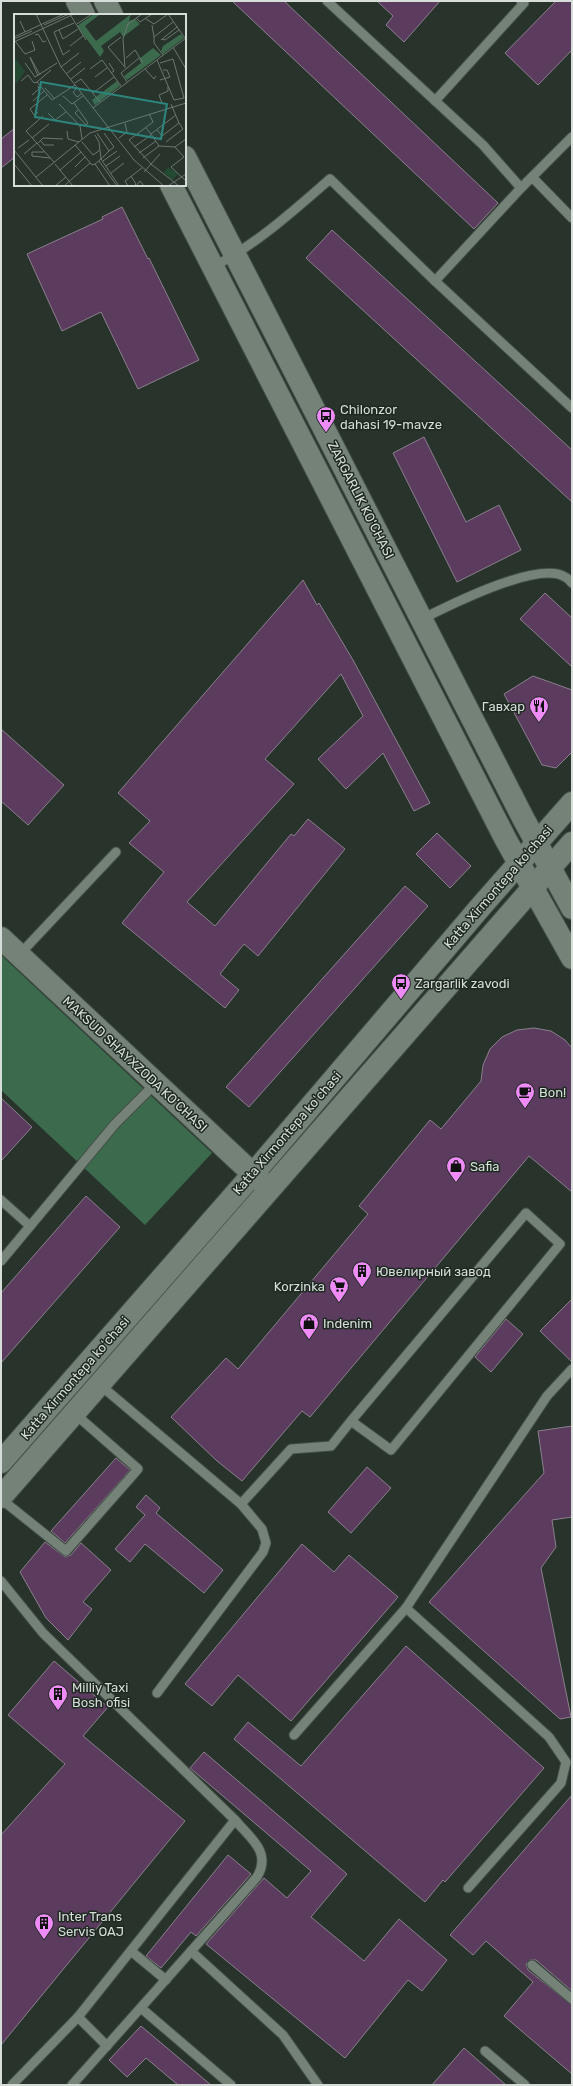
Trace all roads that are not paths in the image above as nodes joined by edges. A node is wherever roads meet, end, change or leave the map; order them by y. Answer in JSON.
{"nodes":[{"id":1,"x":77,"y":1,"type":"edge"},
{"id":2,"x":105,"y":1,"type":"edge"},
{"id":3,"x":327,"y":1,"type":"edge"},
{"id":4,"x":521,"y":1,"type":"edge"},
{"id":5,"x":84,"y":14,"type":"edge"},
{"id":6,"x":112,"y":14,"type":"edge"},
{"id":7,"x":435,"y":101,"type":"junction"},
{"id":8,"x":572,"y":137,"type":"edge"},
{"id":9,"x":186,"y":159,"type":"edge"},
{"id":10,"x":532,"y":178,"type":"junction"},
{"id":11,"x":172,"y":186,"type":"edge"},
{"id":12,"x":521,"y":188,"type":"junction"},
{"id":13,"x":572,"y":218,"type":"edge"},
{"id":14,"x":236,"y":255,"type":"junction"},
{"id":15,"x":213,"y":267,"type":"junction"},
{"id":16,"x":435,"y":281,"type":"junction"},
{"id":17,"x":572,"y":408,"type":"edge"},
{"id":18,"x":572,"y":583,"type":"edge"},
{"id":19,"x":422,"y":619,"type":"junction"},
{"id":20,"x":572,"y":803,"type":"edge"},
{"id":21,"x":536,"y":843,"type":"junction"},
{"id":22,"x":572,"y":843,"type":"edge"},
{"id":23,"x":116,"y":852,"type":"dead end"},
{"id":24,"x":534,"y":867,"type":"junction"},
{"id":25,"x":532,"y":889,"type":"junction"},
{"id":26,"x":572,"y":908,"type":"edge"},
{"id":27,"x":1,"y":938,"type":"edge"},
{"id":28,"x":19,"y":955,"type":"junction"},
{"id":29,"x":572,"y":958,"type":"edge"},
{"id":30,"x":156,"y":1083,"type":"junction"},
{"id":31,"x":253,"y":1174,"type":"junction"},
{"id":32,"x":269,"y":1190,"type":"junction"},
{"id":33,"x":1,"y":1200,"type":"edge"},
{"id":34,"x":30,"y":1226,"type":"junction"},
{"id":35,"x":1,"y":1260,"type":"edge"},
{"id":36,"x":570,"y":1375,"type":"edge"},
{"id":37,"x":99,"y":1384,"type":"junction"},
{"id":38,"x":74,"y":1413,"type":"junction"},
{"id":39,"x":352,"y":1421,"type":"junction"},
{"id":40,"x":1,"y":1462,"type":"edge"},
{"id":41,"x":1,"y":1498,"type":"edge"},
{"id":42,"x":241,"y":1504,"type":"junction"},
{"id":43,"x":1,"y":1582,"type":"edge"},
{"id":44,"x":406,"y":1608,"type":"junction"},
{"id":45,"x":157,"y":1693,"type":"dead end"},
{"id":46,"x":294,"y":1735,"type":"dead end"},
{"id":47,"x":235,"y":1820,"type":"junction"},
{"id":48,"x":468,"y":1888,"type":"dead end"},
{"id":49,"x":132,"y":1951,"type":"junction"},
{"id":50,"x":191,"y":1951,"type":"junction"},
{"id":51,"x":532,"y":1965,"type":"dead end"},
{"id":52,"x":166,"y":1980,"type":"junction"},
{"id":53,"x":572,"y":1999,"type":"edge"},
{"id":54,"x":141,"y":2008,"type":"junction"},
{"id":55,"x":78,"y":2017,"type":"junction"},
{"id":56,"x":107,"y":2046,"type":"junction"},
{"id":57,"x":485,"y":2051,"type":"dead end"},
{"id":58,"x":12,"y":2085,"type":"edge"},
{"id":59,"x":72,"y":2085,"type":"edge"},
{"id":60,"x":231,"y":2085,"type":"edge"},
{"id":61,"x":318,"y":2085,"type":"edge"},
{"id":62,"x":525,"y":2085,"type":"edge"}],
"edges":[{"from":1,"to":5,"type":"main road"},
{"from":2,"to":6,"type":"main road"},
{"from":3,"to":7,"type":"lane"},
{"from":4,"to":7,"type":"lane"},
{"from":7,"to":12,"type":"lane"},
{"from":8,"to":10,"type":"lane"},
{"from":9,"to":14,"type":"main road","name":"ZARGARLIK KO'CHASI"},
{"from":10,"to":12,"type":"lane"},
{"from":10,"to":13,"type":"lane"},
{"from":11,"to":15,"type":"main road","name":"ZARGARLIK KO'CHASI"},
{"from":12,"to":16,"type":"lane"},
{"from":14,"to":15,"type":"lane"},
{"from":14,"to":16,"type":"lane"},
{"from":14,"to":19,"type":"main road","name":"ZARGARLIK KO'CHASI"},
{"from":15,"to":24,"type":"main road","name":"ZARGARLIK KO'CHASI"},
{"from":16,"to":17,"type":"lane"},
{"from":18,"to":19,"type":"lane"},
{"from":19,"to":21,"type":"main road","name":"ZARGARLIK KO'CHASI"},
{"from":20,"to":21,"type":"main road","name":"Katta Xirmontepa koʻchasi"},
{"from":21,"to":24,"type":"main road","name":"Katta Xirmontepa koʻchasi"},
{"from":22,"to":24,"type":"main road","name":"Katta Xirmontepa koʻchasi"},
{"from":23,"to":28,"type":"lane"},
{"from":24,"to":25,"type":"main road","name":"ZARGARLIK KO'CHASI"},
{"from":24,"to":26,"type":"main road","name":"ZARGARLIK KO'CHASI"},
{"from":24,"to":31,"type":"main road","name":"Katta Xirmontepa koʻchasi"},
{"from":25,"to":29,"type":"main road","name":"ZARGARLIK KO'CHASI"},
{"from":25,"to":32,"type":"main road","name":"Katta Xirmontepa koʻchasi"},
{"from":27,"to":28,"type":"main road","name":"MAKSUD SHAYXZODA KO'CHASI"},
{"from":28,"to":30,"type":"main road","name":"MAKSUD SHAYXZODA KO'CHASI"},
{"from":30,"to":31,"type":"main road","name":"MAKSUD SHAYXZODA KO'CHASI"},
{"from":30,"to":34,"type":"lane"},
{"from":31,"to":32,"type":"main road","name":"MAKSUD SHAYXZODA KO'CHASI"},
{"from":31,"to":40,"type":"main road","name":"Katta Xirmontepa koʻchasi"},
{"from":32,"to":37,"type":"main road","name":"Katta Xirmontepa koʻchasi"},
{"from":33,"to":34,"type":"lane"},
{"from":34,"to":35,"type":"lane"},
{"from":36,"to":44,"type":"lane"},
{"from":37,"to":38,"type":"main road","name":"Katta Xirmontepa koʻchasi"},
{"from":37,"to":42,"type":"lane"},
{"from":38,"to":41,"type":"main road","name":"Katta Xirmontepa koʻchasi"},
{"from":38,"to":41,"type":"lane"},
{"from":39,"to":39,"type":"lane"},
{"from":39,"to":42,"type":"lane"},
{"from":42,"to":45,"type":"lane"},
{"from":43,"to":47,"type":"lane"},
{"from":44,"to":46,"type":"lane"},
{"from":44,"to":48,"type":"lane"},
{"from":47,"to":49,"type":"lane"},
{"from":47,"to":50,"type":"lane"},
{"from":49,"to":52,"type":"lane"},
{"from":49,"to":55,"type":"lane"},
{"from":50,"to":52,"type":"lane"},
{"from":50,"to":61,"type":"lane"},
{"from":51,"to":53,"type":"lane"},
{"from":52,"to":54,"type":"lane"},
{"from":54,"to":56,"type":"lane"},
{"from":54,"to":60,"type":"lane"},
{"from":55,"to":56,"type":"lane"},
{"from":55,"to":58,"type":"lane"},
{"from":56,"to":59,"type":"lane"},
{"from":57,"to":62,"type":"lane"}]}
